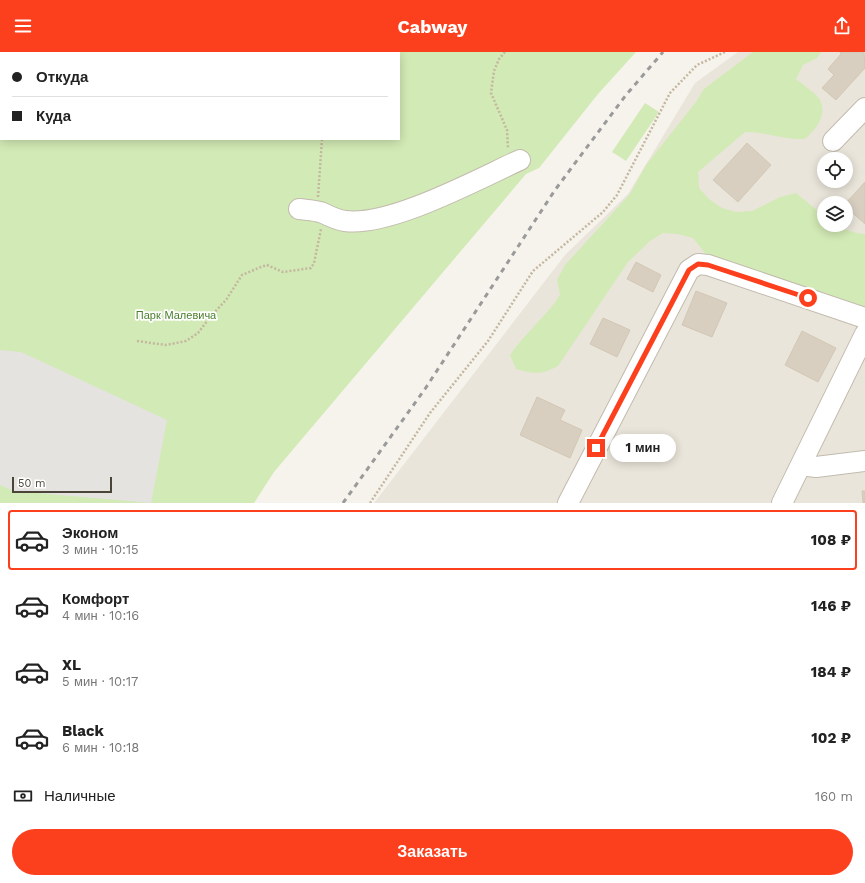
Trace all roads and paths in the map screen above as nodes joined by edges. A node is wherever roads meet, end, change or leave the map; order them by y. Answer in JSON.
{"nodes":[{"id":1,"x":505,"y":52,"type":"edge"},
{"id":2,"x":725,"y":52,"type":"edge"},
{"id":3,"x":865,"y":108,"type":"edge"},
{"id":4,"x":322,"y":140,"type":"edge"},
{"id":5,"x":833,"y":141,"type":"dead end"},
{"id":6,"x":520,"y":160,"type":"joint"},
{"id":7,"x":299,"y":209,"type":"dead end"},
{"id":8,"x":322,"y":212,"type":"junction"},
{"id":9,"x":865,"y":318,"type":"edge"},
{"id":10,"x":865,"y":334,"type":"edge"},
{"id":11,"x":137,"y":341,"type":"dead end"},
{"id":12,"x":865,"y":461,"type":"edge"},
{"id":13,"x":801,"y":465,"type":"junction"},
{"id":14,"x":370,"y":503,"type":"edge"},
{"id":15,"x":568,"y":503,"type":"edge"},
{"id":16,"x":782,"y":503,"type":"edge"}],
"edges":[{"from":1,"to":6,"type":"path"},
{"from":2,"to":14,"type":"path"},
{"from":3,"to":5,"type":"lane"},
{"from":4,"to":8,"type":"path"},
{"from":6,"to":8,"type":"lane"},
{"from":7,"to":8,"type":"lane"},
{"from":8,"to":11,"type":"path"},
{"from":9,"to":15,"type":"lane"},
{"from":10,"to":13,"type":"lane"},
{"from":12,"to":13,"type":"lane"},
{"from":13,"to":16,"type":"lane"}]}
